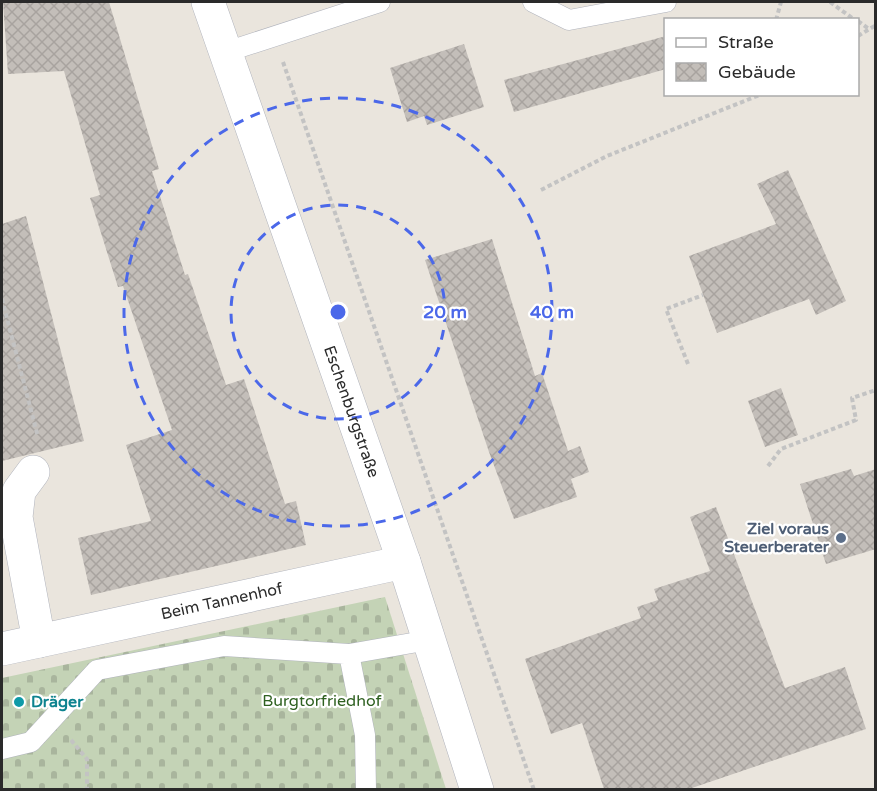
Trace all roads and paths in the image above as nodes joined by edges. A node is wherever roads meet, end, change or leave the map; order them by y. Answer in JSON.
{"nodes":[{"id":1,"x":208,"y":2,"type":"edge"},
{"id":2,"x":380,"y":2,"type":"edge"},
{"id":3,"x":533,"y":2,"type":"edge"},
{"id":4,"x":666,"y":2,"type":"edge"},
{"id":5,"x":781,"y":2,"type":"edge"},
{"id":6,"x":830,"y":2,"type":"edge"},
{"id":7,"x":777,"y":18,"type":"edge"},
{"id":8,"x":853,"y":18,"type":"edge"},
{"id":9,"x":859,"y":22,"type":"edge"},
{"id":10,"x":876,"y":25,"type":"edge"},
{"id":11,"x":869,"y":29,"type":"junction"},
{"id":12,"x":274,"y":35,"type":"junction"},
{"id":13,"x":859,"y":35,"type":"edge"},
{"id":14,"x":226,"y":52,"type":"junction"},
{"id":15,"x":757,"y":96,"type":"edge"},
{"id":16,"x":541,"y":190,"type":"dead end"},
{"id":17,"x":703,"y":295,"type":"dead end"},
{"id":18,"x":2,"y":299,"type":"edge"},
{"id":19,"x":688,"y":364,"type":"dead end"},
{"id":20,"x":876,"y":390,"type":"edge"},
{"id":21,"x":768,"y":466,"type":"dead end"},
{"id":22,"x":33,"y":472,"type":"joint"},
{"id":23,"x":404,"y":562,"type":"junction"},
{"id":24,"x":429,"y":640,"type":"junction"},
{"id":25,"x":39,"y":641,"type":"junction"},
{"id":26,"x":2,"y":649,"type":"edge"},
{"id":27,"x":349,"y":654,"type":"junction"},
{"id":28,"x":53,"y":719,"type":"junction"},
{"id":29,"x":2,"y":749,"type":"edge"},
{"id":30,"x":87,"y":789,"type":"edge"},
{"id":31,"x":366,"y":789,"type":"edge"},
{"id":32,"x":477,"y":789,"type":"edge"},
{"id":33,"x":534,"y":789,"type":"edge"}],
"edges":[{"from":1,"to":14,"type":"street","name":"Eschenburgstraße"},
{"from":2,"to":12,"type":"lane"},
{"from":3,"to":4,"type":"lane"},
{"from":5,"to":7,"type":"path"},
{"from":6,"to":8,"type":"path"},
{"from":9,"to":11,"type":"path"},
{"from":10,"to":11,"type":"path"},
{"from":11,"to":13,"type":"path"},
{"from":12,"to":14,"type":"lane"},
{"from":12,"to":33,"type":"path"},
{"from":14,"to":23,"type":"street","name":"Eschenburgstraße"},
{"from":15,"to":16,"type":"path"},
{"from":17,"to":19,"type":"path"},
{"from":18,"to":22,"type":"path"},
{"from":20,"to":21,"type":"path"},
{"from":22,"to":25,"type":"street"},
{"from":23,"to":24,"type":"street","name":"Eschenburgstraße"},
{"from":23,"to":25,"type":"street","name":"Beim Tannenhof"},
{"from":24,"to":27,"type":"lane"},
{"from":24,"to":32,"type":"street","name":"Eschenburgstraße"},
{"from":25,"to":26,"type":"street","name":"Beim Tannenhof"},
{"from":27,"to":28,"type":"lane"},
{"from":27,"to":31,"type":"lane"},
{"from":28,"to":29,"type":"lane"},
{"from":28,"to":30,"type":"path"}]}
